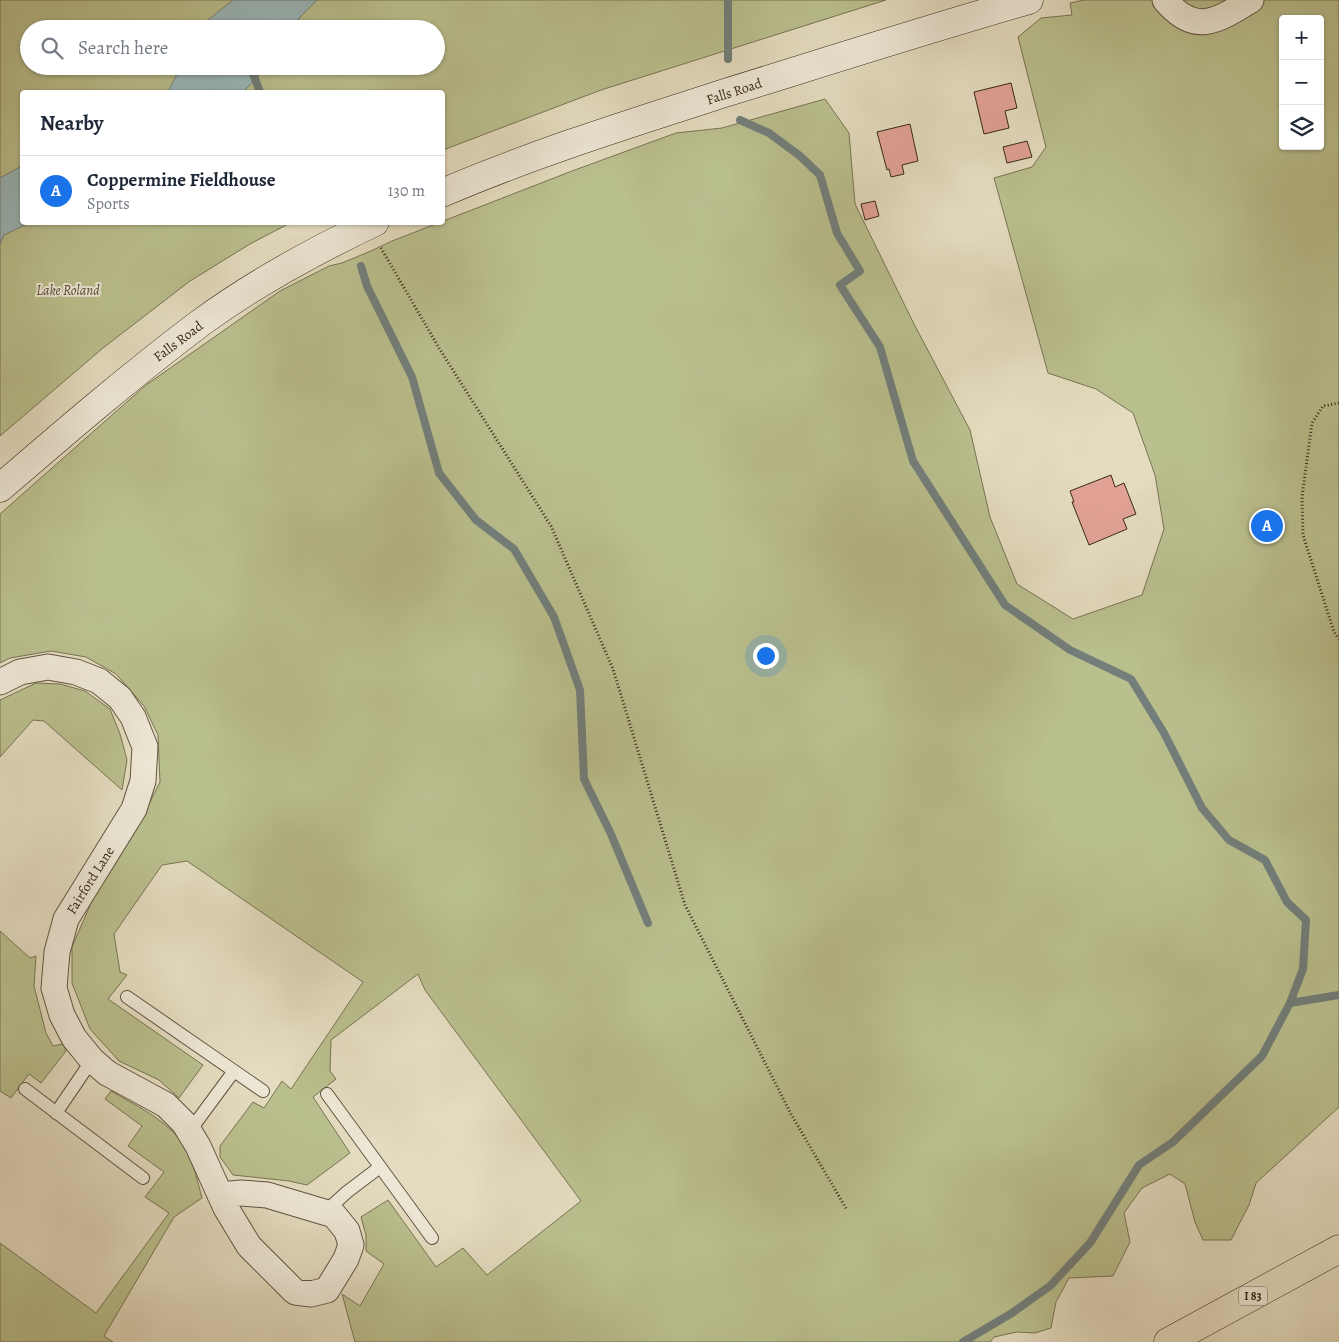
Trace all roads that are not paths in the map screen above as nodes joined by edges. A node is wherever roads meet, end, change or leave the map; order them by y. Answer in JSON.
{"nodes":[{"id":1,"x":1029,"y":0,"type":"edge"},
{"id":2,"x":1165,"y":0,"type":"edge"},
{"id":3,"x":1251,"y":0,"type":"edge"},
{"id":4,"x":445,"y":192,"type":"edge"},
{"id":5,"x":370,"y":225,"type":"edge"},
{"id":6,"x":0,"y":488,"type":"edge"},
{"id":7,"x":0,"y":682,"type":"edge"},
{"id":8,"x":127,"y":997,"type":"dead end"},
{"id":9,"x":92,"y":1060,"type":"junction"},
{"id":10,"x":234,"y":1071,"type":"junction"},
{"id":11,"x":25,"y":1089,"type":"dead end"},
{"id":12,"x":263,"y":1091,"type":"dead end"},
{"id":13,"x":326,"y":1094,"type":"dead end"},
{"id":14,"x":56,"y":1113,"type":"junction"},
{"id":15,"x":189,"y":1132,"type":"junction"},
{"id":16,"x":380,"y":1167,"type":"junction"},
{"id":17,"x":143,"y":1178,"type":"dead end"},
{"id":18,"x":220,"y":1195,"type":"junction"},
{"id":19,"x":325,"y":1212,"type":"junction"},
{"id":20,"x":432,"y":1238,"type":"dead end"},
{"id":21,"x":1339,"y":1249,"type":"edge"},
{"id":22,"x":1168,"y":1342,"type":"edge"}],
"edges":[{"from":1,"to":4,"type":"main road","name":"Falls Road"},
{"from":2,"to":3,"type":"street"},
{"from":5,"to":6,"type":"main road","name":"Falls Road"},
{"from":7,"to":9,"type":"street","name":"Fairford Lane"},
{"from":8,"to":10,"type":"lane"},
{"from":9,"to":14,"type":"lane"},
{"from":9,"to":15,"type":"street","name":"Fairford Lane"},
{"from":10,"to":12,"type":"lane"},
{"from":10,"to":15,"type":"lane"},
{"from":11,"to":14,"type":"lane"},
{"from":13,"to":16,"type":"lane"},
{"from":14,"to":17,"type":"lane"},
{"from":15,"to":18,"type":"street","name":"Fairford Lane"},
{"from":16,"to":19,"type":"lane"},
{"from":16,"to":20,"type":"lane"},
{"from":18,"to":19,"type":"street","name":"Fairford Lane"},
{"from":18,"to":19,"type":"street","name":"Fairford Lane"},
{"from":21,"to":22,"type":"highway","number":"I 83"}]}
